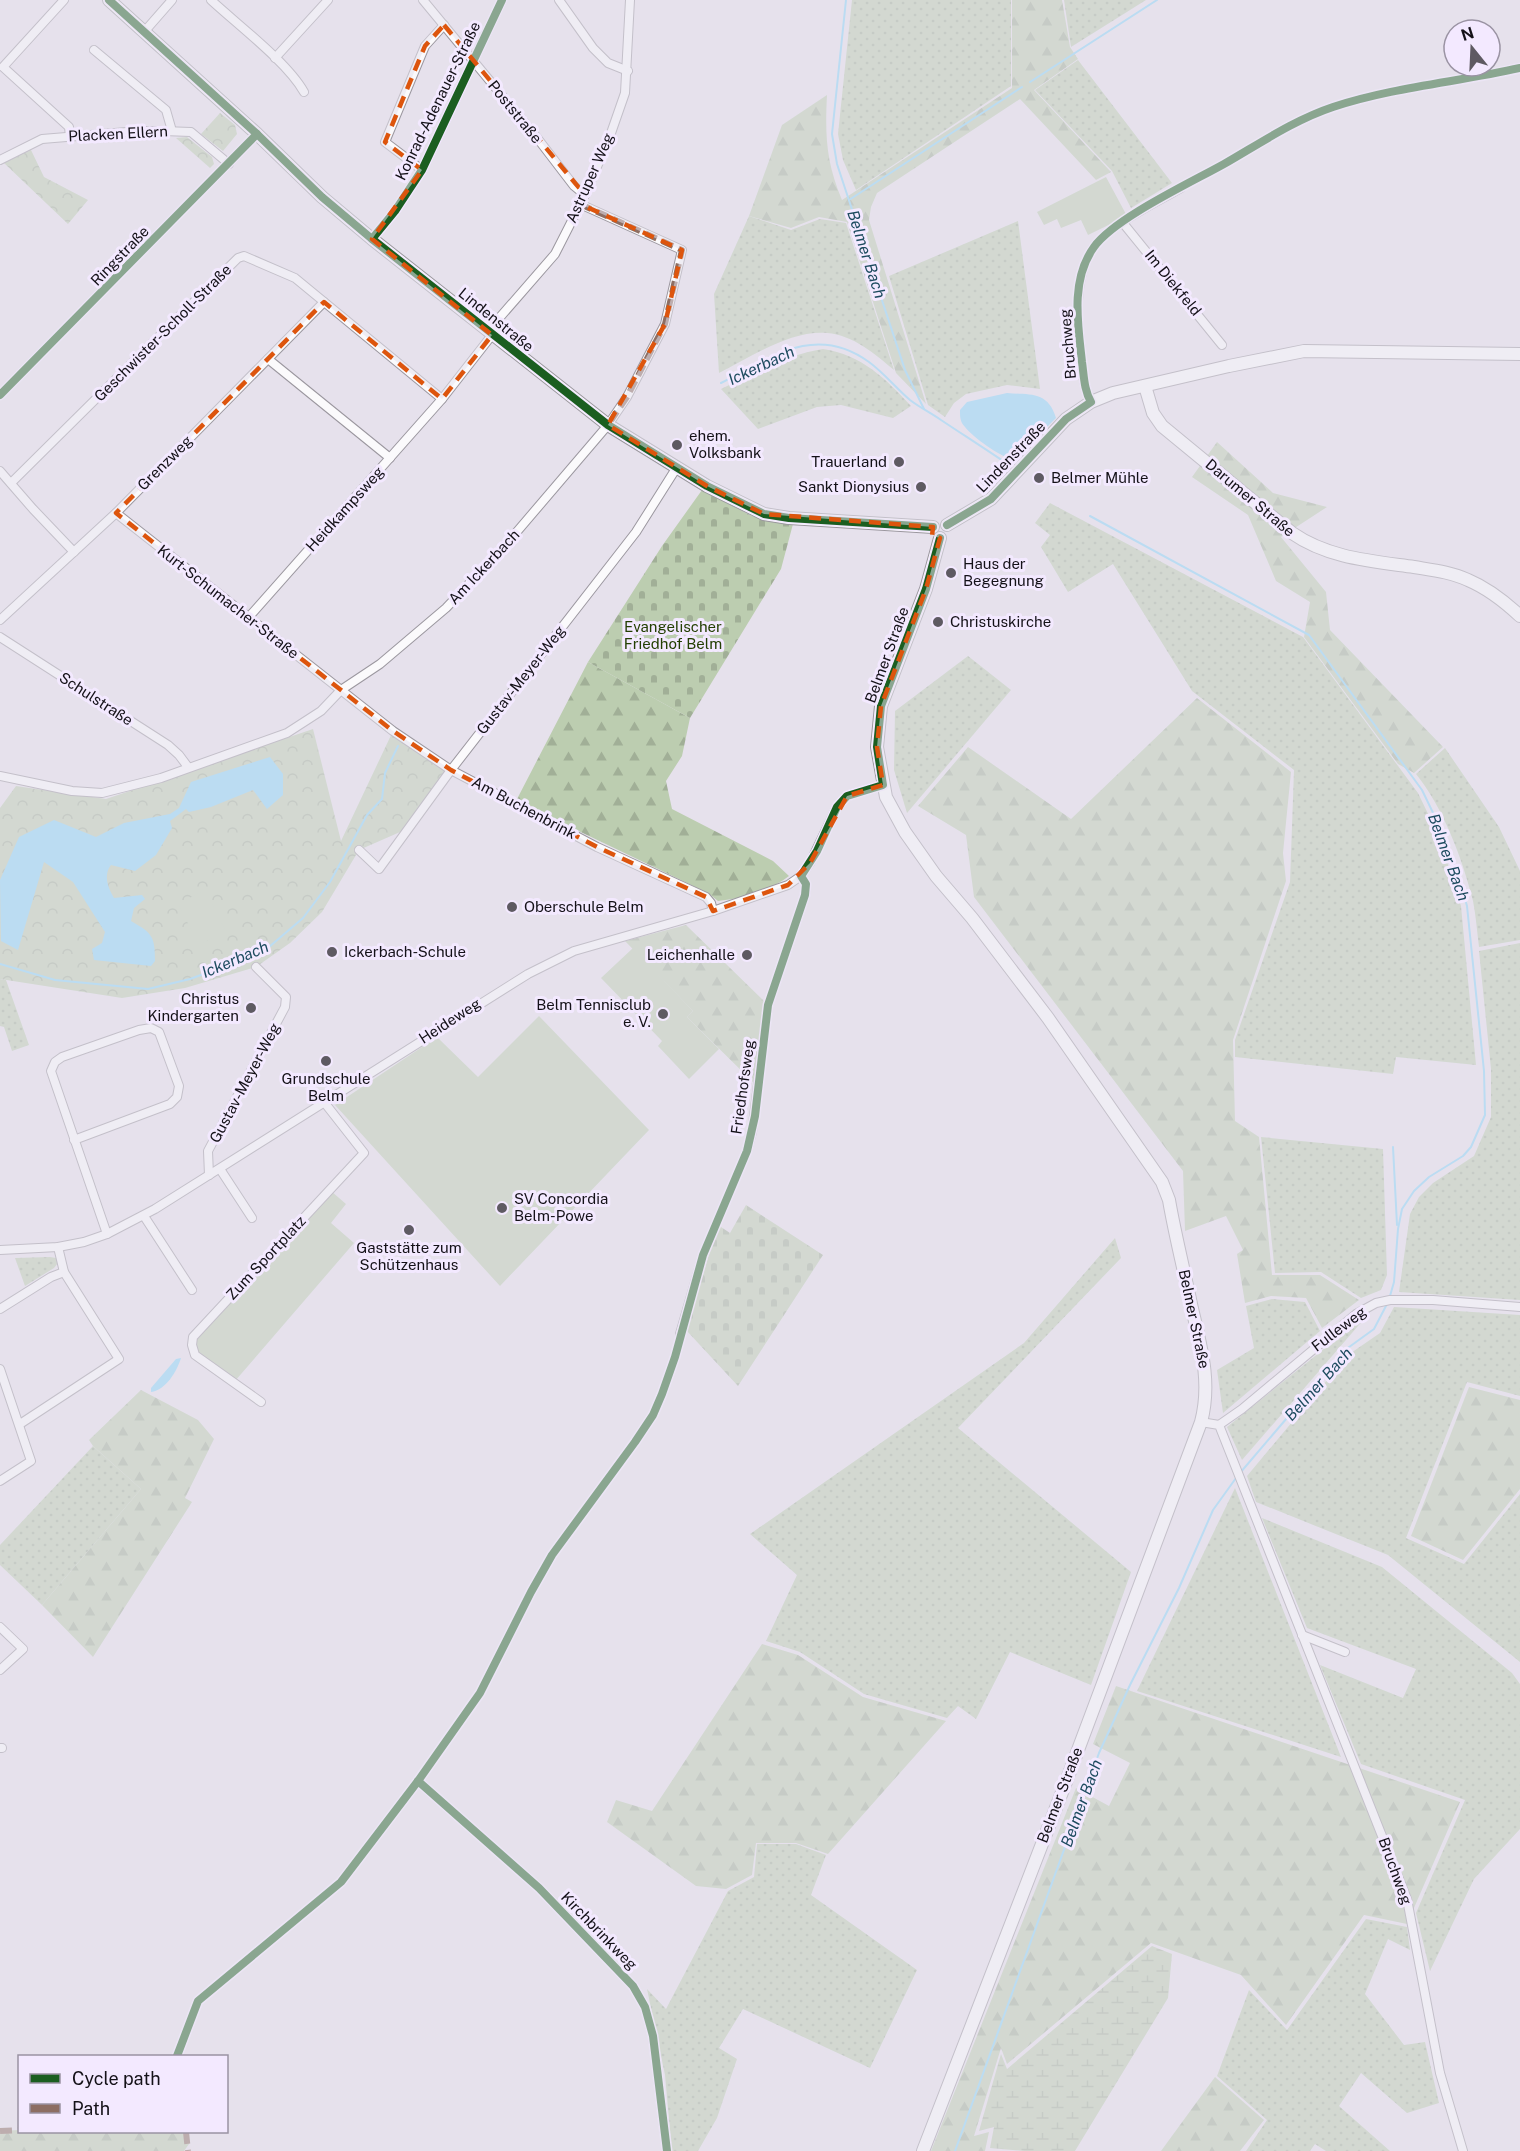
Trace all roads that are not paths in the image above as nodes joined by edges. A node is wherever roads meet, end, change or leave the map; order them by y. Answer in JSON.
{"nodes":[{"id":1,"x":64,"y":0,"type":"edge"},
{"id":2,"x":109,"y":0,"type":"edge"},
{"id":3,"x":172,"y":0,"type":"edge"},
{"id":4,"x":211,"y":0,"type":"edge"},
{"id":5,"x":328,"y":0,"type":"edge"},
{"id":6,"x":423,"y":0,"type":"edge"},
{"id":7,"x":502,"y":0,"type":"edge"},
{"id":8,"x":560,"y":0,"type":"edge"},
{"id":9,"x":630,"y":0,"type":"edge"},
{"id":10,"x":444,"y":25,"type":"junction"},
{"id":11,"x":144,"y":32,"type":"junction"},
{"id":12,"x":94,"y":50,"type":"dead end"},
{"id":13,"x":275,"y":58,"type":"junction"},
{"id":14,"x":474,"y":61,"type":"junction"},
{"id":15,"x":628,"y":71,"type":"junction"},
{"id":16,"x":304,"y":92,"type":"dead end"},
{"id":17,"x":172,"y":131,"type":"junction"},
{"id":18,"x":257,"y":134,"type":"junction"},
{"id":19,"x":70,"y":137,"type":"junction"},
{"id":20,"x":0,"y":160,"type":"edge"},
{"id":21,"x":229,"y":164,"type":"junction"},
{"id":22,"x":422,"y":170,"type":"junction"},
{"id":23,"x":1181,"y":188,"type":"dead end"},
{"id":24,"x":585,"y":195,"type":"junction"},
{"id":25,"x":580,"y":204,"type":"junction"},
{"id":26,"x":1123,"y":223,"type":"junction"},
{"id":27,"x":372,"y":239,"type":"junction"},
{"id":28,"x":324,"y":302,"type":"junction"},
{"id":29,"x":490,"y":333,"type":"junction"},
{"id":30,"x":1222,"y":345,"type":"dead end"},
{"id":31,"x":1520,"y":354,"type":"edge"},
{"id":32,"x":268,"y":359,"type":"junction"},
{"id":33,"x":1145,"y":386,"type":"junction"},
{"id":34,"x":0,"y":395,"type":"edge"},
{"id":35,"x":442,"y":399,"type":"junction"},
{"id":36,"x":1090,"y":402,"type":"junction"},
{"id":37,"x":608,"y":425,"type":"junction"},
{"id":38,"x":390,"y":458,"type":"junction"},
{"id":39,"x":677,"y":467,"type":"junction"},
{"id":40,"x":0,"y":471,"type":"edge"},
{"id":41,"x":11,"y":483,"type":"junction"},
{"id":42,"x":116,"y":513,"type":"junction"},
{"id":43,"x":936,"y":533,"type":"junction"},
{"id":44,"x":74,"y":552,"type":"junction"},
{"id":45,"x":1520,"y":616,"type":"edge"},
{"id":46,"x":248,"y":618,"type":"junction"},
{"id":47,"x":0,"y":620,"type":"edge"},
{"id":48,"x":0,"y":637,"type":"edge"},
{"id":49,"x":341,"y":690,"type":"junction"},
{"id":50,"x":188,"y":767,"type":"junction"},
{"id":51,"x":451,"y":770,"type":"junction"},
{"id":52,"x":0,"y":776,"type":"edge"},
{"id":53,"x":883,"y":785,"type":"junction"},
{"id":54,"x":358,"y":850,"type":"dead end"},
{"id":55,"x":801,"y":876,"type":"junction"},
{"id":56,"x":713,"y":911,"type":"junction"},
{"id":57,"x":256,"y":967,"type":"dead end"},
{"id":58,"x":324,"y":1102,"type":"junction"},
{"id":59,"x":74,"y":1140,"type":"junction"},
{"id":60,"x":220,"y":1168,"type":"junction"},
{"id":61,"x":209,"y":1175,"type":"junction"},
{"id":62,"x":144,"y":1216,"type":"junction"},
{"id":63,"x":252,"y":1218,"type":"dead end"},
{"id":64,"x":107,"y":1234,"type":"junction"},
{"id":65,"x":58,"y":1247,"type":"junction"},
{"id":66,"x":0,"y":1250,"type":"edge"},
{"id":67,"x":64,"y":1272,"type":"junction"},
{"id":68,"x":192,"y":1290,"type":"dead end"},
{"id":69,"x":1520,"y":1307,"type":"edge"},
{"id":70,"x":0,"y":1309,"type":"edge"},
{"id":71,"x":680,"y":1334,"type":"dead end"},
{"id":72,"x":0,"y":1369,"type":"edge"},
{"id":73,"x":261,"y":1402,"type":"dead end"},
{"id":74,"x":1201,"y":1422,"type":"junction"},
{"id":75,"x":20,"y":1424,"type":"junction"},
{"id":76,"x":1219,"y":1425,"type":"junction"},
{"id":77,"x":0,"y":1481,"type":"edge"},
{"id":78,"x":0,"y":1627,"type":"edge"},
{"id":79,"x":1302,"y":1635,"type":"junction"},
{"id":80,"x":1345,"y":1652,"type":"dead end"},
{"id":81,"x":0,"y":1670,"type":"edge"},
{"id":82,"x":418,"y":1780,"type":"dead end"},
{"id":83,"x":667,"y":2151,"type":"edge"},
{"id":84,"x":923,"y":2151,"type":"edge"},
{"id":85,"x":1463,"y":2151,"type":"edge"}],
"edges":[{"from":1,"to":19,"type":"street"},
{"from":2,"to":11,"type":"street","name":"Lindenstraße"},
{"from":3,"to":11,"type":"street"},
{"from":4,"to":13,"type":"street"},
{"from":5,"to":13,"type":"street"},
{"from":6,"to":10,"type":"street","name":"Poststraße"},
{"from":7,"to":14,"type":"street","name":"Konrad-Adenauer-Straße"},
{"from":8,"to":15,"type":"street"},
{"from":9,"to":15,"type":"street","name":"Astruper Weg"},
{"from":10,"to":14,"type":"street","name":"Poststraße"},
{"from":10,"to":22,"type":"street"},
{"from":11,"to":18,"type":"street","name":"Lindenstraße"},
{"from":12,"to":17,"type":"street"},
{"from":13,"to":16,"type":"street"},
{"from":14,"to":22,"type":"street","name":"Konrad-Adenauer-Straße"},
{"from":14,"to":24,"type":"street","name":"Poststraße"},
{"from":15,"to":24,"type":"street","name":"Astruper Weg"},
{"from":17,"to":19,"type":"street","name":"Placken Ellern"},
{"from":17,"to":21,"type":"street","name":"Placken Ellern"},
{"from":18,"to":21,"type":"street","name":"Ringstraße"},
{"from":18,"to":27,"type":"street","name":"Lindenstraße"},
{"from":19,"to":20,"type":"street","name":"Placken Ellern"},
{"from":21,"to":34,"type":"street","name":"Ringstraße"},
{"from":22,"to":27,"type":"street","name":"Konrad-Adenauer-Straße"},
{"from":23,"to":26,"type":"street","name":"Bruchweg"},
{"from":24,"to":25,"type":"street","name":"Astruper Weg"},
{"from":25,"to":29,"type":"street","name":"Astruper Weg"},
{"from":25,"to":37,"type":"street","name":"Am Ickerbach"},
{"from":26,"to":30,"type":"street","name":"Im Diekfeld"},
{"from":26,"to":36,"type":"street","name":"Bruchweg"},
{"from":27,"to":29,"type":"street","name":"Lindenstraße"},
{"from":28,"to":32,"type":"street","name":"Grenzweg"},
{"from":28,"to":35,"type":"street","name":"Geschwister-Scholl-Straße"},
{"from":28,"to":41,"type":"street","name":"Geschwister-Scholl-Straße"},
{"from":29,"to":35,"type":"street","name":"Astruper Weg"},
{"from":29,"to":37,"type":"street","name":"Lindenstraße"},
{"from":31,"to":33,"type":"street","name":"Lindenstraße"},
{"from":32,"to":38,"type":"street"},
{"from":32,"to":42,"type":"street","name":"Grenzweg"},
{"from":33,"to":36,"type":"street","name":"Lindenstraße"},
{"from":33,"to":45,"type":"street","name":"Darumer Straße"},
{"from":35,"to":38,"type":"street","name":"Heidkampsweg"},
{"from":36,"to":43,"type":"street","name":"Lindenstraße"},
{"from":37,"to":39,"type":"street","name":"Lindenstraße"},
{"from":37,"to":49,"type":"street","name":"Am Ickerbach"},
{"from":38,"to":46,"type":"street","name":"Heidkampsweg"},
{"from":39,"to":43,"type":"street","name":"Lindenstraße"},
{"from":39,"to":51,"type":"street","name":"Gustav-Meyer-Weg"},
{"from":40,"to":41,"type":"street"},
{"from":41,"to":44,"type":"street"},
{"from":42,"to":44,"type":"street","name":"Grenzweg"},
{"from":42,"to":46,"type":"street","name":"Kurt-Schumacher-Straße"},
{"from":43,"to":53,"type":"street","name":"Belmer Straße"},
{"from":44,"to":47,"type":"street","name":"Grenzweg"},
{"from":46,"to":49,"type":"street","name":"Kurt-Schumacher-Straße"},
{"from":48,"to":50,"type":"street","name":"Schulstraße"},
{"from":49,"to":50,"type":"street","name":"Am Ickerbach"},
{"from":49,"to":51,"type":"street","name":"Am Buchenbrink"},
{"from":50,"to":52,"type":"street","name":"Am Ickerbach"},
{"from":51,"to":54,"type":"street","name":"Gustav-Meyer-Weg"},
{"from":51,"to":56,"type":"street","name":"Am Buchenbrink"},
{"from":53,"to":55,"type":"street","name":"Heideweg"},
{"from":53,"to":74,"type":"street","name":"Belmer Straße"},
{"from":55,"to":56,"type":"street","name":"Heideweg"},
{"from":55,"to":71,"type":"street","name":"Friedhofsweg"},
{"from":56,"to":58,"type":"street","name":"Heideweg"},
{"from":57,"to":61,"type":"street","name":"Gustav-Meyer-Weg"},
{"from":58,"to":60,"type":"street","name":"Heideweg"},
{"from":58,"to":73,"type":"street","name":"Zum Sportplatz"},
{"from":59,"to":59,"type":"street"},
{"from":59,"to":64,"type":"street"},
{"from":60,"to":61,"type":"street","name":"Heideweg"},
{"from":60,"to":63,"type":"street"},
{"from":61,"to":62,"type":"street","name":"Heideweg"},
{"from":62,"to":64,"type":"street","name":"Heideweg"},
{"from":62,"to":68,"type":"street"},
{"from":64,"to":65,"type":"street","name":"Heideweg"},
{"from":65,"to":66,"type":"street","name":"Heideweg"},
{"from":65,"to":67,"type":"street"},
{"from":67,"to":70,"type":"street"},
{"from":67,"to":75,"type":"street"},
{"from":69,"to":76,"type":"street","name":"Fulleweg"},
{"from":72,"to":75,"type":"street"},
{"from":74,"to":76,"type":"street"},
{"from":74,"to":84,"type":"street","name":"Belmer Straße"},
{"from":75,"to":77,"type":"street"},
{"from":76,"to":79,"type":"street","name":"Bruchweg"},
{"from":78,"to":81,"type":"street"},
{"from":79,"to":80,"type":"street"},
{"from":79,"to":85,"type":"street","name":"Bruchweg"},
{"from":82,"to":83,"type":"street","name":"Kirchbrinkweg"}]}
